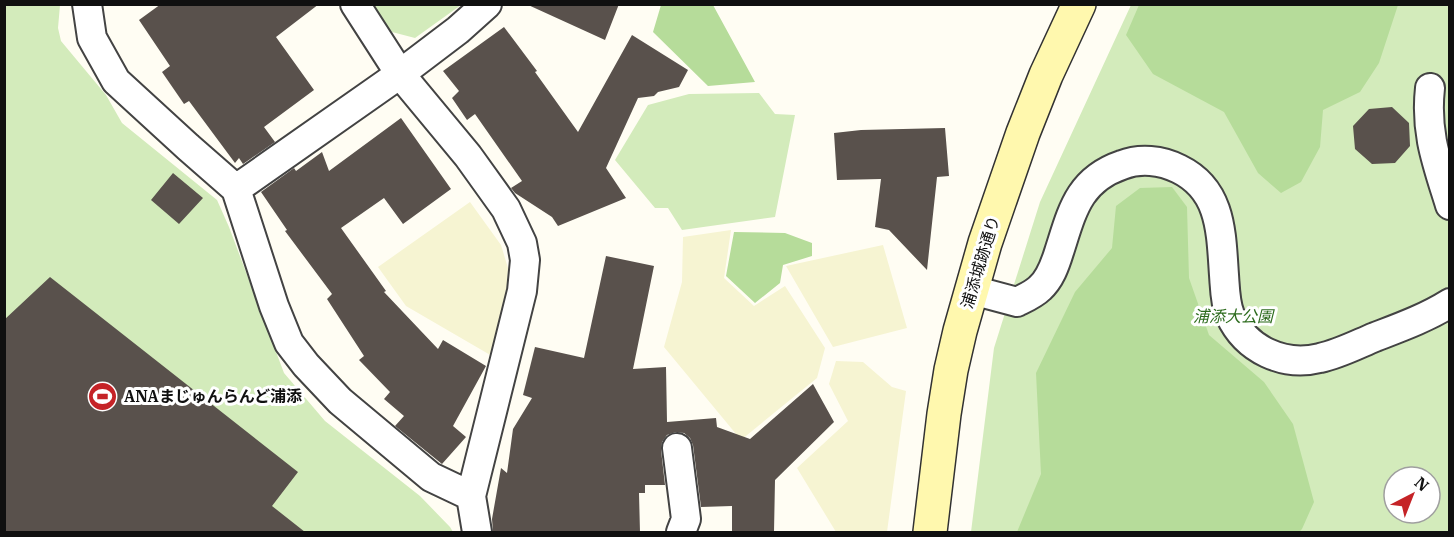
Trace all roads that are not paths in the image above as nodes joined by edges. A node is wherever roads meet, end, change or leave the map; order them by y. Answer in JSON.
{"nodes":[{"id":1,"x":87,"y":4,"type":"edge"},
{"id":2,"x":355,"y":4,"type":"edge"},
{"id":3,"x":487,"y":4,"type":"edge"},
{"id":4,"x":1079,"y":4,"type":"edge"},
{"id":5,"x":400,"y":74,"type":"junction"},
{"id":6,"x":1430,"y":88,"type":"dead end"},
{"id":7,"x":236,"y":189,"type":"junction"},
{"id":8,"x":1449,"y":205,"type":"edge"},
{"id":9,"x":972,"y":290,"type":"junction"},
{"id":10,"x":1449,"y":303,"type":"edge"},
{"id":11,"x":677,"y":448,"type":"dead end"},
{"id":12,"x":471,"y":496,"type":"junction"},
{"id":13,"x":477,"y":532,"type":"edge"},
{"id":14,"x":681,"y":532,"type":"edge"},
{"id":15,"x":930,"y":532,"type":"edge"}],
"edges":[{"from":1,"to":7,"type":"street"},
{"from":2,"to":5,"type":"street"},
{"from":3,"to":5,"type":"street"},
{"from":4,"to":9,"type":"main road","name":"浦添城跡通り"},
{"from":5,"to":7,"type":"street"},
{"from":5,"to":12,"type":"street"},
{"from":6,"to":8,"type":"street"},
{"from":7,"to":12,"type":"street"},
{"from":9,"to":10,"type":"street"},
{"from":9,"to":15,"type":"main road","name":"浦添城跡通り"},
{"from":11,"to":14,"type":"street"},
{"from":12,"to":13,"type":"street"}]}
